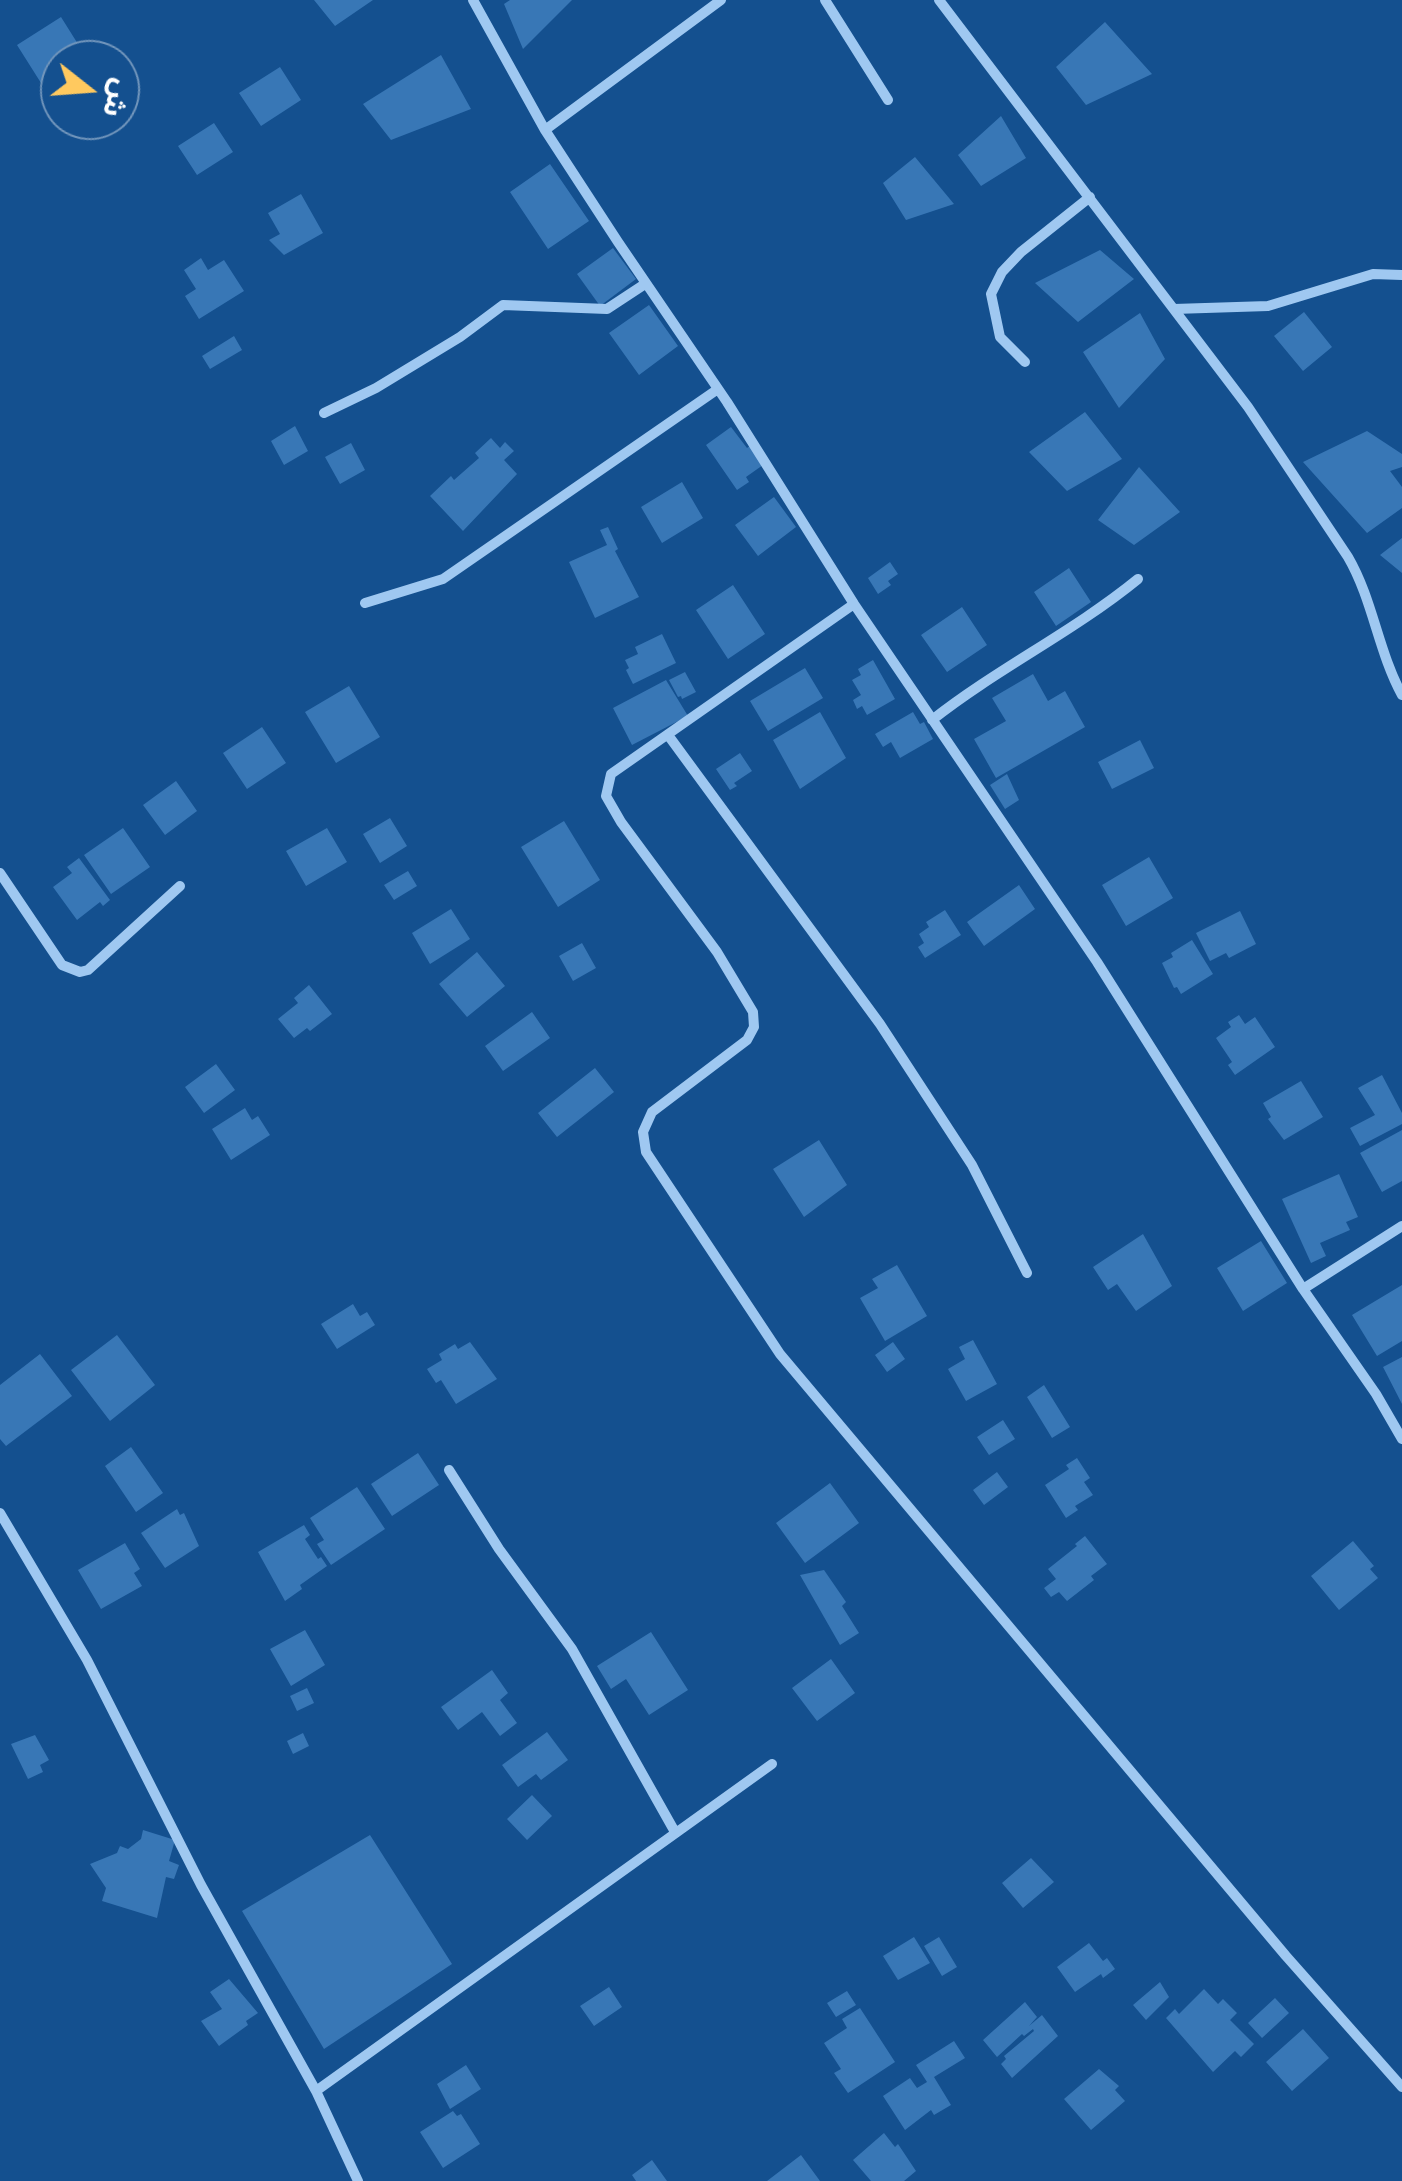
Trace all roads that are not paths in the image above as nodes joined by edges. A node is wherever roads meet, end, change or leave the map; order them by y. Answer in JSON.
{"nodes":[{"id":1,"x":473,"y":0,"type":"edge"},
{"id":2,"x":721,"y":0,"type":"edge"},
{"id":3,"x":825,"y":0,"type":"edge"},
{"id":4,"x":939,"y":0,"type":"edge"},
{"id":5,"x":888,"y":100,"type":"dead end"},
{"id":6,"x":546,"y":130,"type":"junction"},
{"id":7,"x":1090,"y":197,"type":"junction"},
{"id":8,"x":1402,"y":275,"type":"edge"},
{"id":9,"x":646,"y":284,"type":"junction"},
{"id":10,"x":1174,"y":309,"type":"junction"},
{"id":11,"x":1025,"y":362,"type":"dead end"},
{"id":12,"x":718,"y":389,"type":"junction"},
{"id":13,"x":324,"y":413,"type":"dead end"},
{"id":14,"x":1138,"y":580,"type":"dead end"},
{"id":15,"x":365,"y":603,"type":"dead end"},
{"id":16,"x":854,"y":604,"type":"junction"},
{"id":17,"x":1402,"y":695,"type":"edge"},
{"id":18,"x":932,"y":720,"type":"junction"},
{"id":19,"x":668,"y":735,"type":"junction"},
{"id":20,"x":0,"y":873,"type":"edge"},
{"id":21,"x":180,"y":886,"type":"dead end"},
{"id":22,"x":1402,"y":1226,"type":"edge"},
{"id":23,"x":1027,"y":1273,"type":"dead end"},
{"id":24,"x":1303,"y":1289,"type":"junction"},
{"id":25,"x":1402,"y":1439,"type":"edge"},
{"id":26,"x":449,"y":1470,"type":"dead end"},
{"id":27,"x":0,"y":1513,"type":"edge"},
{"id":28,"x":772,"y":1764,"type":"dead end"},
{"id":29,"x":675,"y":1832,"type":"junction"},
{"id":30,"x":1402,"y":2086,"type":"edge"},
{"id":31,"x":316,"y":2091,"type":"junction"},
{"id":32,"x":358,"y":2181,"type":"edge"}],
"edges":[{"from":1,"to":6,"type":"street"},
{"from":2,"to":6,"type":"street"},
{"from":3,"to":5,"type":"street"},
{"from":4,"to":7,"type":"street"},
{"from":6,"to":9,"type":"street"},
{"from":7,"to":10,"type":"street"},
{"from":7,"to":11,"type":"street"},
{"from":8,"to":10,"type":"street"},
{"from":9,"to":12,"type":"street"},
{"from":9,"to":13,"type":"street"},
{"from":10,"to":17,"type":"street"},
{"from":12,"to":15,"type":"street"},
{"from":12,"to":16,"type":"street"},
{"from":14,"to":18,"type":"street"},
{"from":16,"to":18,"type":"street"},
{"from":16,"to":19,"type":"street"},
{"from":18,"to":24,"type":"street"},
{"from":19,"to":23,"type":"street"},
{"from":19,"to":30,"type":"street"},
{"from":20,"to":21,"type":"street"},
{"from":22,"to":24,"type":"street"},
{"from":24,"to":25,"type":"street"},
{"from":26,"to":29,"type":"street"},
{"from":27,"to":31,"type":"street"},
{"from":28,"to":29,"type":"street"},
{"from":29,"to":31,"type":"street"},
{"from":31,"to":32,"type":"street"}]}
